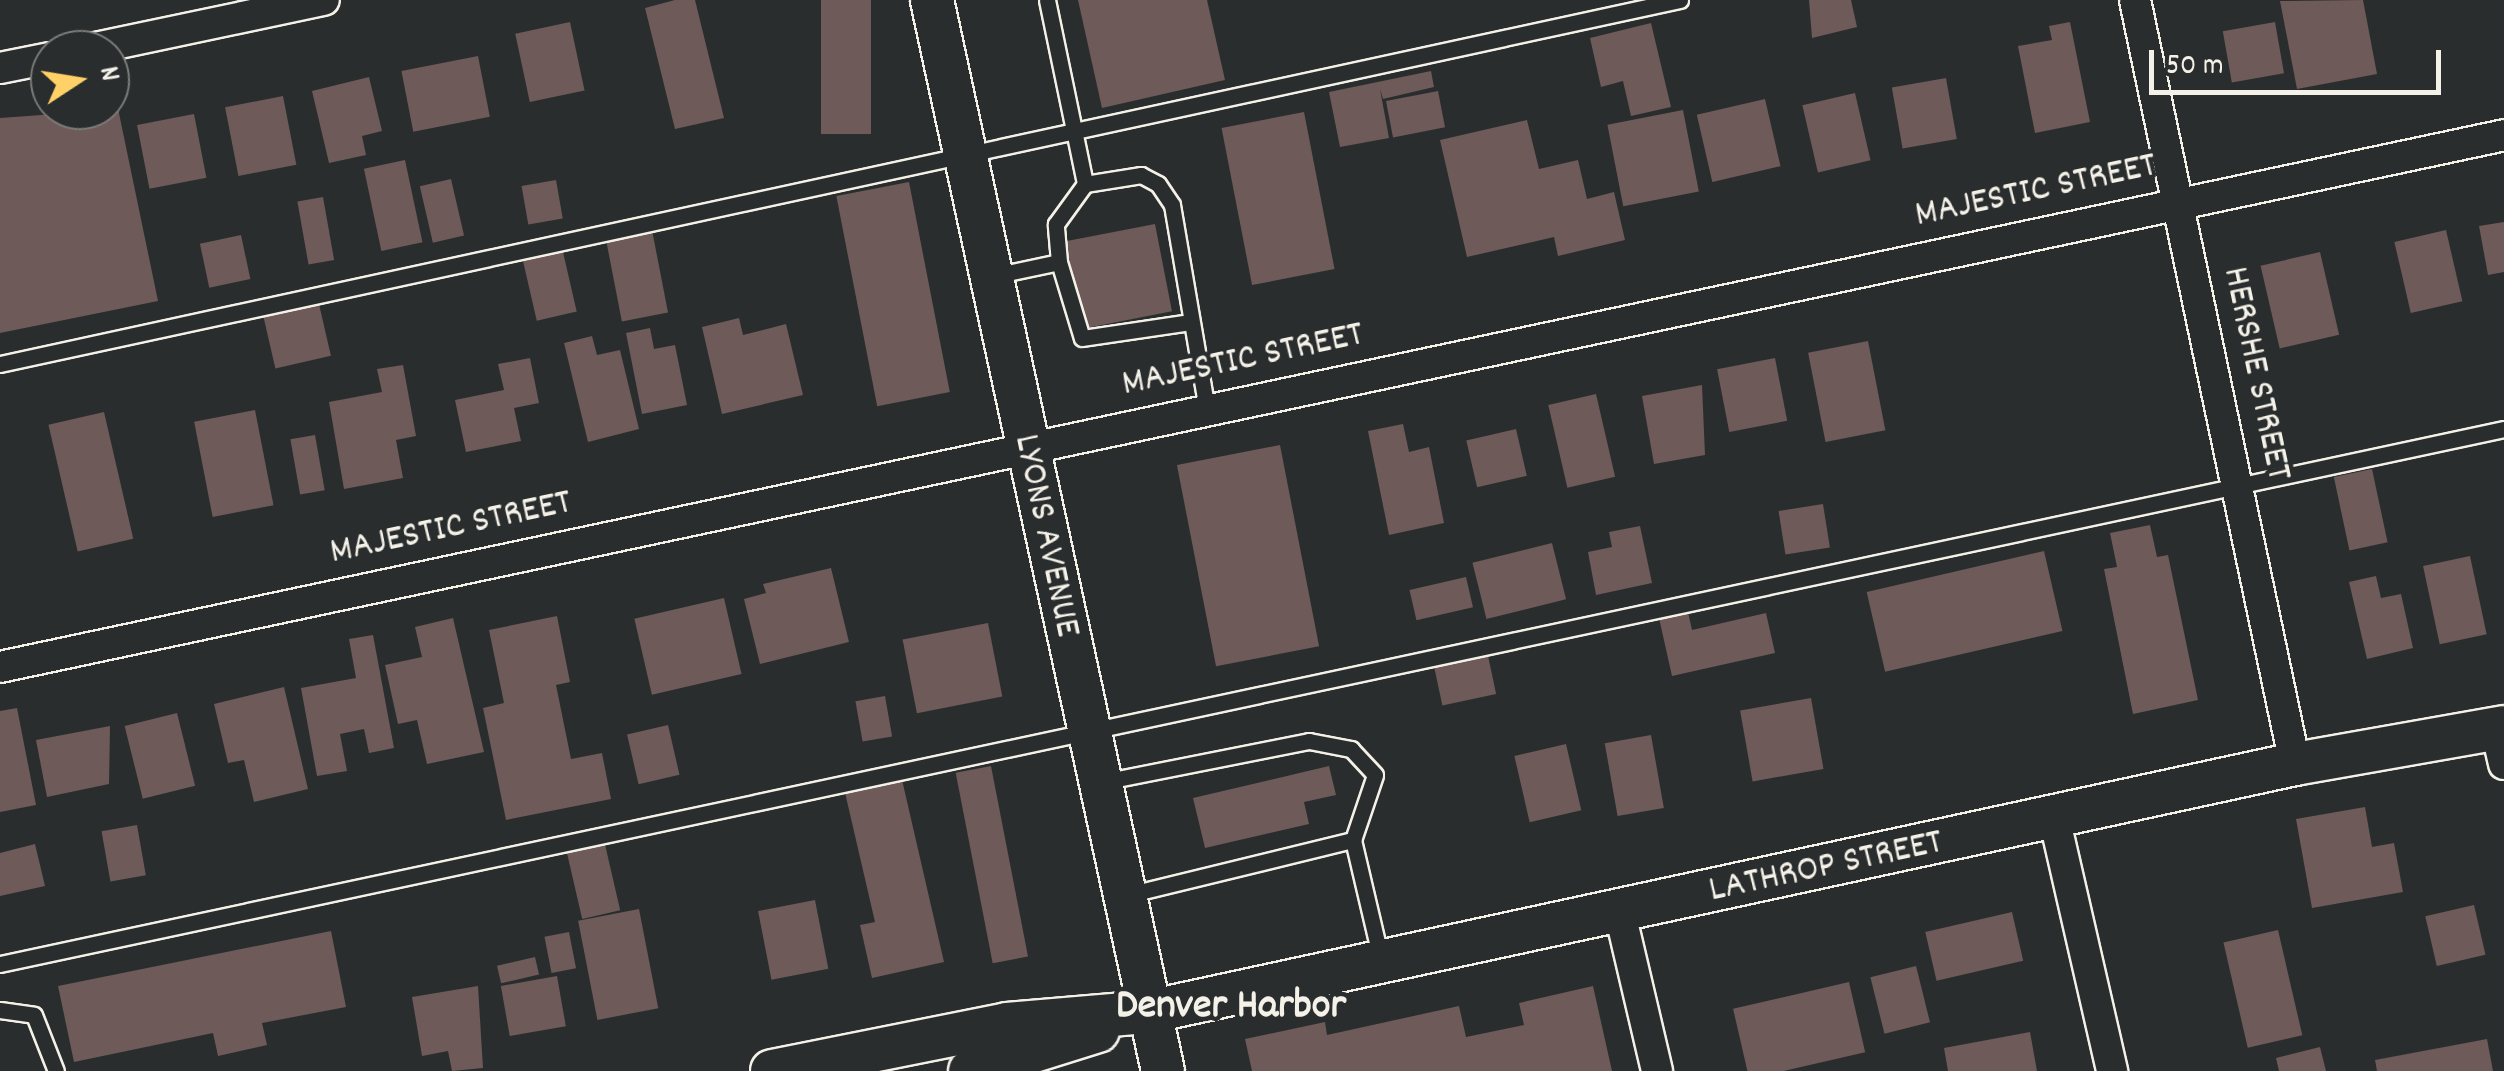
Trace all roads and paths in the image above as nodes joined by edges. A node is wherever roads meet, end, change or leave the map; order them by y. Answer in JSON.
{"nodes":[{"id":1,"x":324,"y":0,"type":"edge"},
{"id":2,"x":932,"y":0,"type":"edge"},
{"id":3,"x":1047,"y":0,"type":"edge"},
{"id":4,"x":1680,"y":0,"type":"edge"},
{"id":5,"x":2134,"y":0,"type":"edge"},
{"id":6,"x":130,"y":41,"type":"edge"},
{"id":7,"x":30,"y":62,"type":"edge"},
{"id":8,"x":0,"y":68,"type":"edge"},
{"id":9,"x":1075,"y":132,"type":"junction"},
{"id":10,"x":2504,"y":135,"type":"edge"},
{"id":11,"x":964,"y":157,"type":"junction"},
{"id":12,"x":1086,"y":184,"type":"junction"},
{"id":13,"x":2178,"y":202,"type":"junction"},
{"id":14,"x":1059,"y":262,"type":"junction"},
{"id":15,"x":989,"y":277,"type":"junction"},
{"id":16,"x":1190,"y":322,"type":"junction"},
{"id":17,"x":0,"y":364,"type":"edge"},
{"id":18,"x":1207,"y":410,"type":"junction"},
{"id":19,"x":2504,"y":429,"type":"edge"},
{"id":20,"x":1026,"y":448,"type":"junction"},
{"id":21,"x":2237,"y":483,"type":"junction"},
{"id":22,"x":0,"y":666,"type":"edge"},
{"id":23,"x":1088,"y":730,"type":"junction"},
{"id":24,"x":2501,"y":740,"type":"edge"},
{"id":25,"x":2294,"y":764,"type":"junction"},
{"id":26,"x":1099,"y":783,"type":"junction"},
{"id":27,"x":2054,"y":817,"type":"junction"},
{"id":28,"x":1353,"y":840,"type":"junction"},
{"id":29,"x":1123,"y":896,"type":"junction"},
{"id":30,"x":1620,"y":913,"type":"junction"},
{"id":31,"x":1382,"y":963,"type":"junction"},
{"id":32,"x":0,"y":964,"type":"edge"},
{"id":33,"x":0,"y":1010,"type":"edge"},
{"id":34,"x":1148,"y":1012,"type":"junction"},
{"id":35,"x":56,"y":1071,"type":"edge"},
{"id":36,"x":772,"y":1071,"type":"edge"},
{"id":37,"x":970,"y":1071,"type":"edge"},
{"id":38,"x":1163,"y":1071,"type":"edge"},
{"id":39,"x":1657,"y":1071,"type":"edge"},
{"id":40,"x":2112,"y":1071,"type":"edge"}],
"edges":[{"from":1,"to":6,"type":"street"},
{"from":2,"to":11,"type":"street","name":"LYONS AVENUE"},
{"from":3,"to":9,"type":"lane"},
{"from":4,"to":9,"type":"lane"},
{"from":5,"to":13,"type":"street","name":"HERSHE STREET"},
{"from":7,"to":8,"type":"street"},
{"from":9,"to":11,"type":"lane"},
{"from":9,"to":12,"type":"lane"},
{"from":10,"to":13,"type":"street","name":"MAJESTIC STREET"},
{"from":11,"to":15,"type":"street","name":"LYONS AVENUE"},
{"from":11,"to":17,"type":"lane"},
{"from":12,"to":14,"type":"lane"},
{"from":12,"to":16,"type":"lane"},
{"from":13,"to":18,"type":"street","name":"MAJESTIC STREET"},
{"from":13,"to":21,"type":"street","name":"HERSHE STREET"},
{"from":14,"to":15,"type":"lane"},
{"from":14,"to":16,"type":"lane"},
{"from":15,"to":20,"type":"street","name":"LYONS AVENUE"},
{"from":16,"to":18,"type":"lane"},
{"from":18,"to":20,"type":"street","name":"MAJESTIC STREET"},
{"from":19,"to":21,"type":"lane"},
{"from":20,"to":22,"type":"street","name":"MAJESTIC STREET"},
{"from":20,"to":23,"type":"street","name":"LYONS AVENUE"},
{"from":21,"to":23,"type":"lane"},
{"from":21,"to":25,"type":"street","name":"HERSHE STREET"},
{"from":23,"to":26,"type":"street","name":"LYONS AVENUE"},
{"from":23,"to":32,"type":"lane"},
{"from":24,"to":25,"type":"street","name":"LATHROP STREET"},
{"from":25,"to":27,"type":"street","name":"LATHROP STREET"},
{"from":26,"to":28,"type":"lane"},
{"from":26,"to":29,"type":"street","name":"LYONS AVENUE"},
{"from":27,"to":30,"type":"street","name":"LATHROP STREET"},
{"from":27,"to":40,"type":"street"},
{"from":28,"to":29,"type":"lane"},
{"from":28,"to":31,"type":"lane"},
{"from":29,"to":34,"type":"street","name":"LYONS AVENUE"},
{"from":30,"to":31,"type":"street","name":"LATHROP STREET"},
{"from":30,"to":39,"type":"street"},
{"from":31,"to":34,"type":"street","name":"LATHROP STREET"},
{"from":33,"to":35,"type":"lane"},
{"from":34,"to":36,"type":"street","name":"LATHROP STREET"},
{"from":34,"to":37,"type":"street","name":"LATHROP STREET"},
{"from":34,"to":38,"type":"street","name":"LYONS AVENUE"}]}
